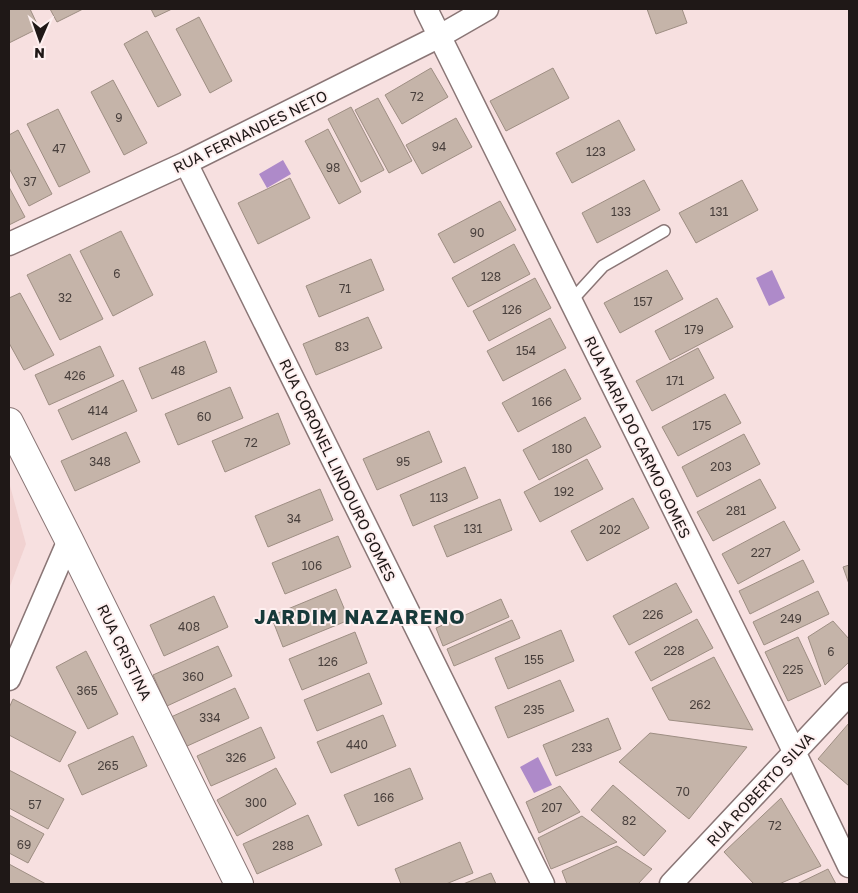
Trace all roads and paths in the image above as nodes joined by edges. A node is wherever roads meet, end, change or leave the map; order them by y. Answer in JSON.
{"nodes":[{"id":1,"x":426,"y":9,"type":"edge"},
{"id":2,"x":487,"y":9,"type":"edge"},
{"id":3,"x":440,"y":36,"type":"junction"},
{"id":4,"x":186,"y":163,"type":"junction"},
{"id":5,"x":664,"y":231,"type":"dead end"},
{"id":6,"x":9,"y":244,"type":"edge"},
{"id":7,"x":571,"y":301,"type":"junction"},
{"id":8,"x":9,"y":422,"type":"edge"},
{"id":9,"x":69,"y":540,"type":"junction"},
{"id":10,"x":9,"y":679,"type":"edge"},
{"id":11,"x":849,"y":694,"type":"edge"},
{"id":12,"x":795,"y":753,"type":"junction"},
{"id":13,"x":849,"y":866,"type":"edge"},
{"id":14,"x":239,"y":884,"type":"edge"},
{"id":15,"x":544,"y":884,"type":"edge"},
{"id":16,"x":671,"y":884,"type":"edge"}],
"edges":[{"from":1,"to":3,"type":"street","name":"RUA MARIA DO CARMO GOMES"},
{"from":2,"to":3,"type":"street","name":"RUA FERNANDES NETO"},
{"from":3,"to":4,"type":"street","name":"RUA FERNANDES NETO"},
{"from":3,"to":7,"type":"street","name":"RUA MARIA DO CARMO GOMES"},
{"from":4,"to":6,"type":"street","name":"RUA FERNANDES NETO"},
{"from":4,"to":15,"type":"street","name":"RUA CORONEL LINDOURO GOMES"},
{"from":5,"to":7,"type":"lane"},
{"from":7,"to":12,"type":"street","name":"RUA MARIA DO CARMO GOMES"},
{"from":8,"to":9,"type":"main road","name":"RUA CRISTINA"},
{"from":9,"to":10,"type":"street"},
{"from":9,"to":14,"type":"main road","name":"RUA CRISTINA"},
{"from":11,"to":12,"type":"street","name":"RUA ROBERTO SILVA"},
{"from":12,"to":13,"type":"street","name":"RUA MARIA DO CARMO GOMES"},
{"from":12,"to":16,"type":"street","name":"RUA ROBERTO SILVA"}]}
